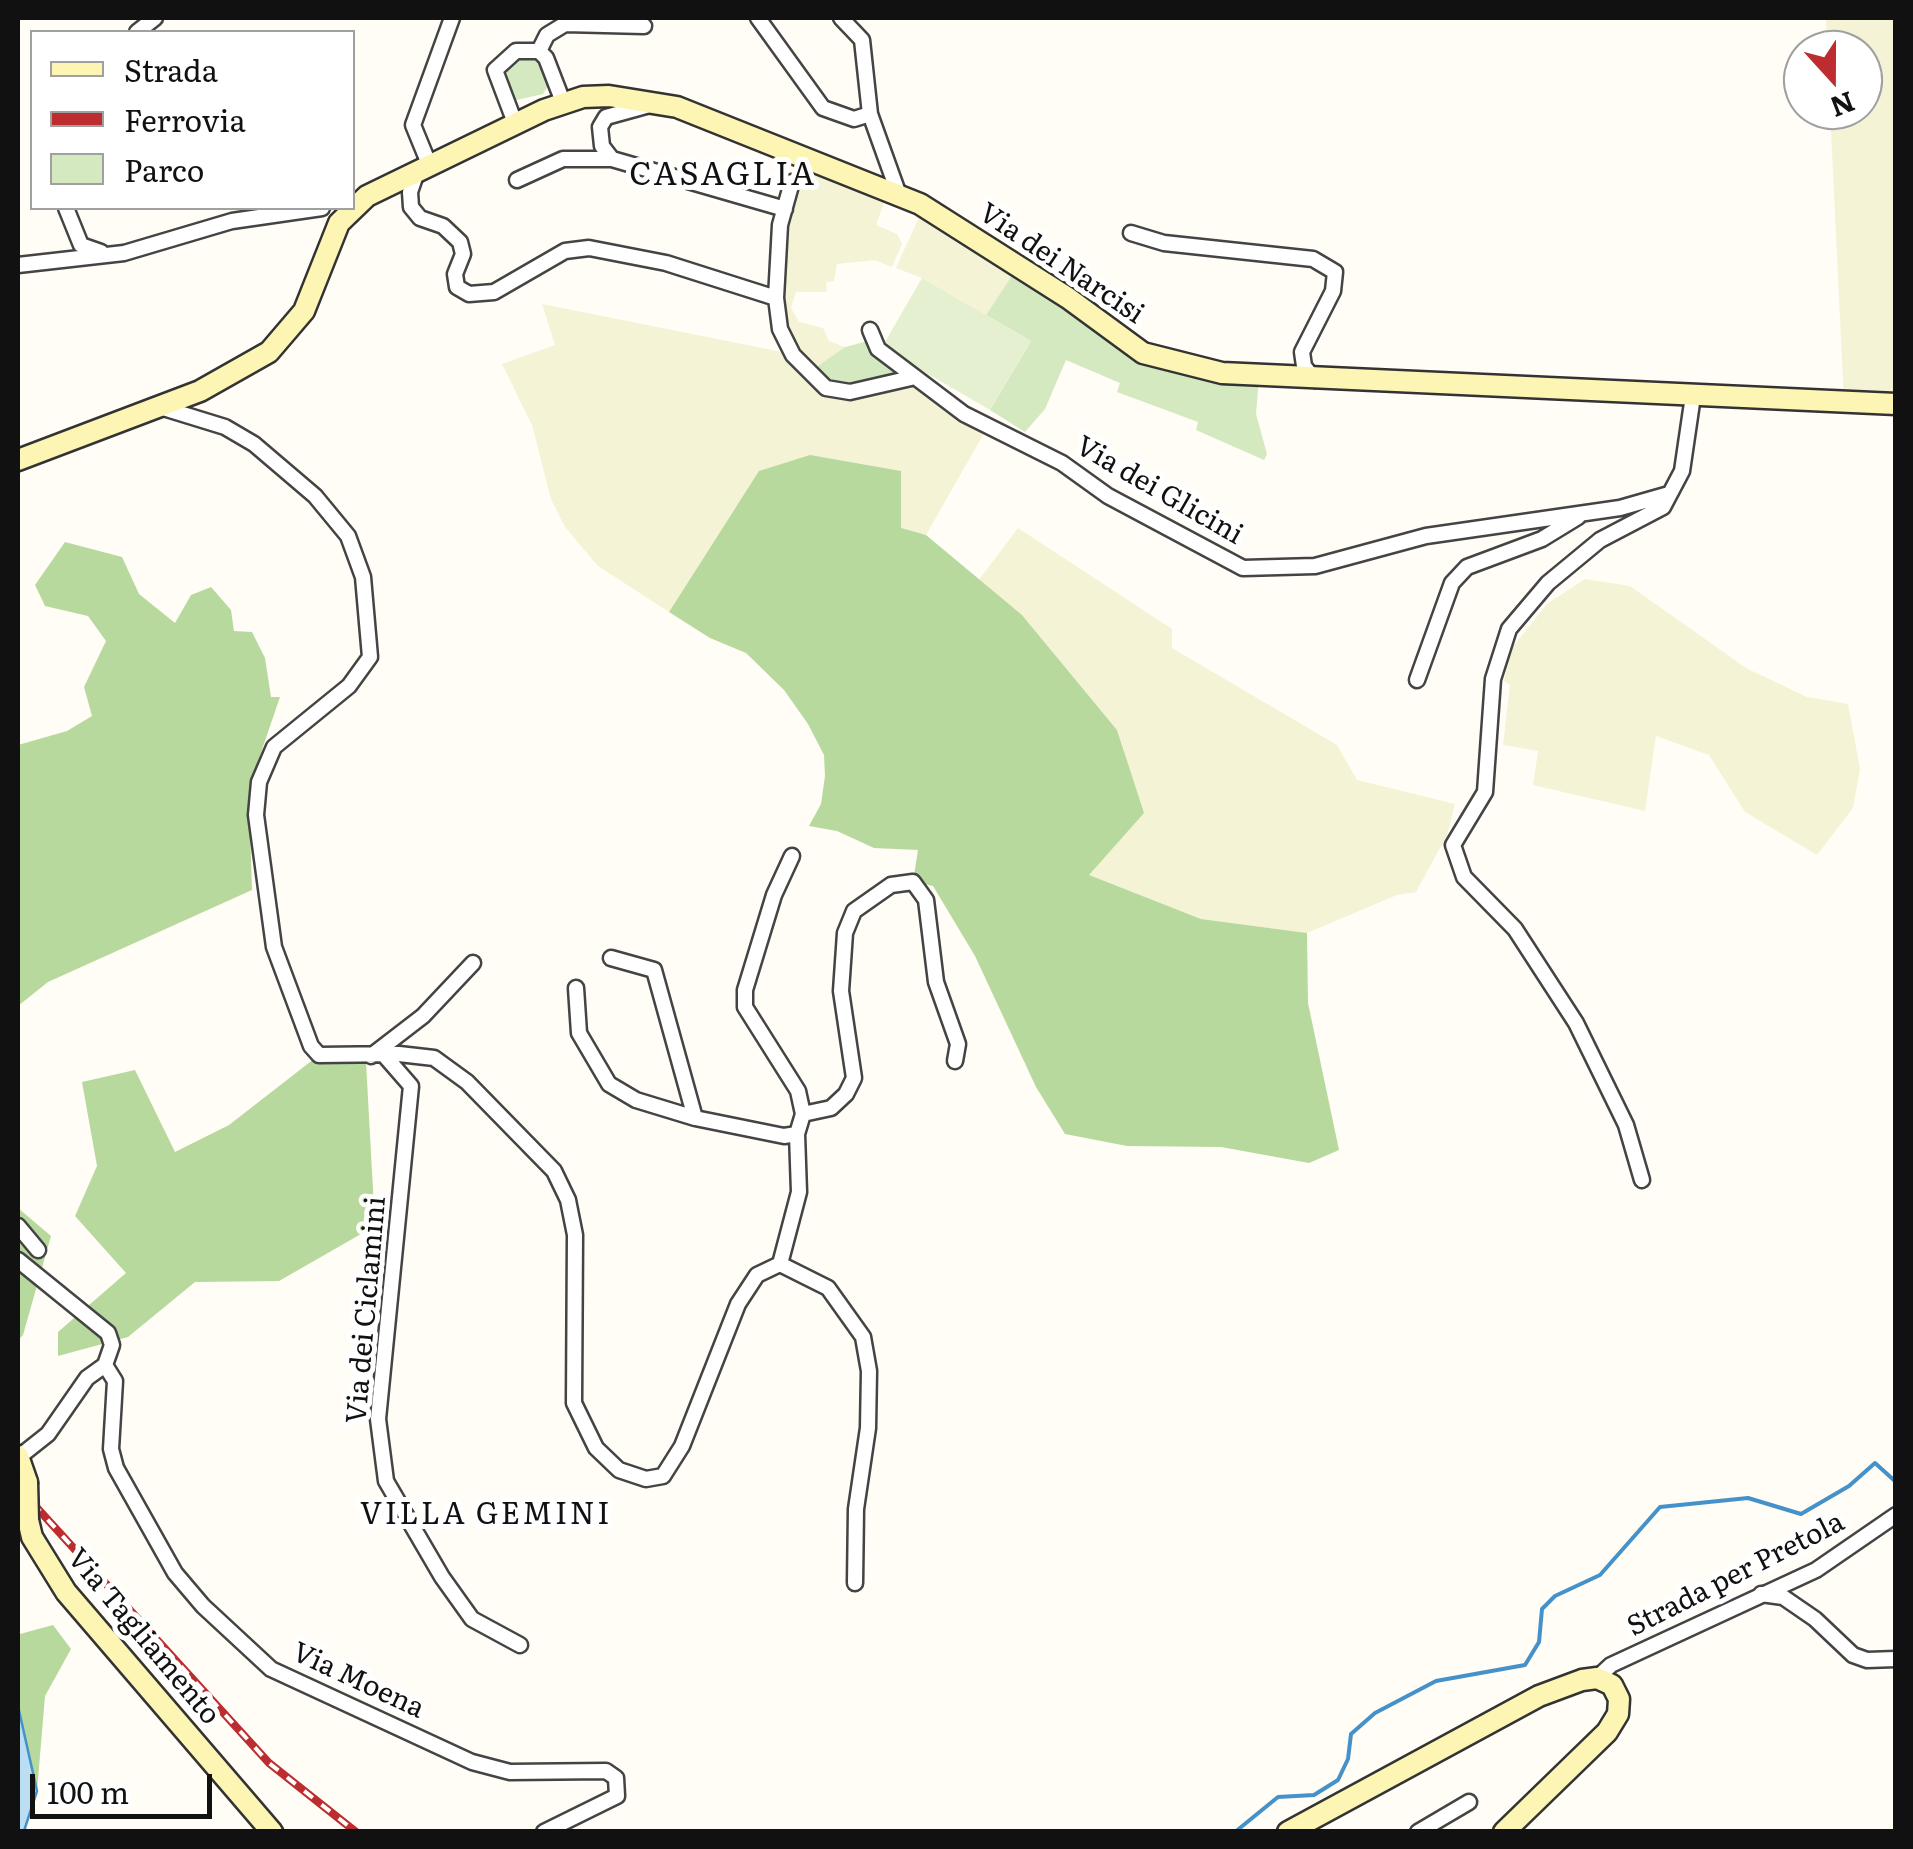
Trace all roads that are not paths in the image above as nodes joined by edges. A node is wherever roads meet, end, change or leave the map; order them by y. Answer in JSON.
{"nodes":[{"id":1,"x":452,"y":18,"type":"edge"},
{"id":2,"x":758,"y":18,"type":"edge"},
{"id":3,"x":841,"y":18,"type":"edge"},
{"id":4,"x":644,"y":26,"type":"dead end"},
{"id":5,"x":539,"y":51,"type":"junction"},
{"id":6,"x":564,"y":102,"type":"junction"},
{"id":7,"x":660,"y":104,"type":"junction"},
{"id":8,"x":870,"y":114,"type":"junction"},
{"id":9,"x":515,"y":123,"type":"junction"},
{"id":10,"x":612,"y":160,"type":"junction"},
{"id":11,"x":424,"y":166,"type":"junction"},
{"id":12,"x":517,"y":180,"type":"dead end"},
{"id":13,"x":792,"y":182,"type":"dead end"},
{"id":14,"x":899,"y":195,"type":"junction"},
{"id":15,"x":360,"y":198,"type":"edge"},
{"id":16,"x":785,"y":209,"type":"junction"},
{"id":17,"x":67,"y":210,"type":"edge"},
{"id":18,"x":308,"y":210,"type":"edge"},
{"id":19,"x":351,"y":210,"type":"edge"},
{"id":20,"x":1130,"y":233,"type":"dead end"},
{"id":21,"x":116,"y":254,"type":"junction"},
{"id":22,"x":18,"y":264,"type":"edge"},
{"id":23,"x":776,"y":298,"type":"junction"},
{"id":24,"x":870,"y":330,"type":"dead end"},
{"id":25,"x":911,"y":378,"type":"junction"},
{"id":26,"x":1316,"y":380,"type":"junction"},
{"id":27,"x":1693,"y":396,"type":"junction"},
{"id":28,"x":1896,"y":404,"type":"edge"},
{"id":29,"x":154,"y":406,"type":"junction"},
{"id":30,"x":18,"y":460,"type":"edge"},
{"id":31,"x":1669,"y":494,"type":"junction"},
{"id":32,"x":1583,"y":514,"type":"junction"},
{"id":33,"x":1417,"y":680,"type":"dead end"},
{"id":34,"x":792,"y":856,"type":"dead end"},
{"id":35,"x":612,"y":958,"type":"dead end"},
{"id":36,"x":473,"y":964,"type":"dead end"},
{"id":37,"x":576,"y":988,"type":"dead end"},
{"id":38,"x":378,"y":1056,"type":"junction"},
{"id":39,"x":955,"y":1061,"type":"dead end"},
{"id":40,"x":804,"y":1114,"type":"junction"},
{"id":41,"x":695,"y":1118,"type":"junction"},
{"id":42,"x":797,"y":1134,"type":"junction"},
{"id":43,"x":1642,"y":1180,"type":"dead end"},
{"id":44,"x":18,"y":1226,"type":"edge"},
{"id":45,"x":38,"y":1250,"type":"dead end"},
{"id":46,"x":18,"y":1260,"type":"edge"},
{"id":47,"x":780,"y":1264,"type":"junction"},
{"id":48,"x":106,"y":1365,"type":"junction"},
{"id":49,"x":18,"y":1456,"type":"edge"},
{"id":50,"x":1896,"y":1515,"type":"edge"},
{"id":51,"x":855,"y":1584,"type":"dead end"},
{"id":52,"x":1760,"y":1594,"type":"junction"},
{"id":53,"x":520,"y":1645,"type":"dead end"},
{"id":54,"x":1896,"y":1659,"type":"edge"},
{"id":55,"x":1596,"y":1678,"type":"junction"},
{"id":56,"x":1470,"y":1802,"type":"dead end"},
{"id":57,"x":272,"y":1832,"type":"edge"},
{"id":58,"x":544,"y":1832,"type":"edge"},
{"id":59,"x":1288,"y":1832,"type":"edge"},
{"id":60,"x":1418,"y":1832,"type":"edge"},
{"id":61,"x":1504,"y":1832,"type":"edge"}],
"edges":[{"from":1,"to":11,"type":"street"},
{"from":2,"to":8,"type":"street"},
{"from":3,"to":8,"type":"street"},
{"from":4,"to":5,"type":"street"},
{"from":5,"to":6,"type":"street"},
{"from":5,"to":9,"type":"street"},
{"from":6,"to":7,"type":"street","name":"Via dei Narcisi"},
{"from":6,"to":9,"type":"street","name":"Via dei Narcisi"},
{"from":7,"to":10,"type":"street"},
{"from":7,"to":14,"type":"street","name":"Via dei Narcisi"},
{"from":8,"to":14,"type":"street"},
{"from":9,"to":11,"type":"street","name":"Via dei Narcisi"},
{"from":10,"to":12,"type":"street"},
{"from":10,"to":16,"type":"street"},
{"from":11,"to":15,"type":"street","name":"Via dei Narcisi"},
{"from":11,"to":23,"type":"street"},
{"from":13,"to":16,"type":"street"},
{"from":14,"to":26,"type":"street","name":"Via dei Narcisi"},
{"from":16,"to":23,"type":"street"},
{"from":17,"to":21,"type":"street"},
{"from":18,"to":21,"type":"street"},
{"from":19,"to":29,"type":"street","name":"Via dei Narcisi"},
{"from":20,"to":26,"type":"street"},
{"from":21,"to":22,"type":"street"},
{"from":23,"to":25,"type":"street"},
{"from":24,"to":25,"type":"street","name":"Via dei Glicini"},
{"from":25,"to":32,"type":"street","name":"Via dei Glicini"},
{"from":26,"to":27,"type":"street","name":"Via dei Narcisi"},
{"from":27,"to":28,"type":"street","name":"Via dei Narcisi"},
{"from":27,"to":31,"type":"street"},
{"from":29,"to":30,"type":"street","name":"Via dei Narcisi"},
{"from":29,"to":38,"type":"street"},
{"from":31,"to":32,"type":"street","name":"Via dei Glicini"},
{"from":31,"to":43,"type":"street"},
{"from":32,"to":33,"type":"street","name":"Via dei Glicini"},
{"from":34,"to":40,"type":"street"},
{"from":35,"to":41,"type":"street"},
{"from":36,"to":38,"type":"street"},
{"from":37,"to":41,"type":"street"},
{"from":38,"to":47,"type":"street"},
{"from":38,"to":53,"type":"street","name":"Via dei Ciclamini"},
{"from":39,"to":40,"type":"street"},
{"from":40,"to":42,"type":"street"},
{"from":41,"to":42,"type":"street"},
{"from":42,"to":47,"type":"street"},
{"from":44,"to":45,"type":"street"},
{"from":46,"to":48,"type":"street","name":"Via Moena"},
{"from":47,"to":51,"type":"street"},
{"from":48,"to":49,"type":"street"},
{"from":48,"to":58,"type":"street","name":"Via Moena"},
{"from":49,"to":57,"type":"street","name":"Via Tagliamento","bridge":true},
{"from":50,"to":52,"type":"street","name":"Strada per Pretola"},
{"from":52,"to":54,"type":"street"},
{"from":52,"to":55,"type":"street","name":"Strada per Pretola"},
{"from":55,"to":59,"type":"street"},
{"from":55,"to":61,"type":"street"},
{"from":56,"to":60,"type":"street"}]}
